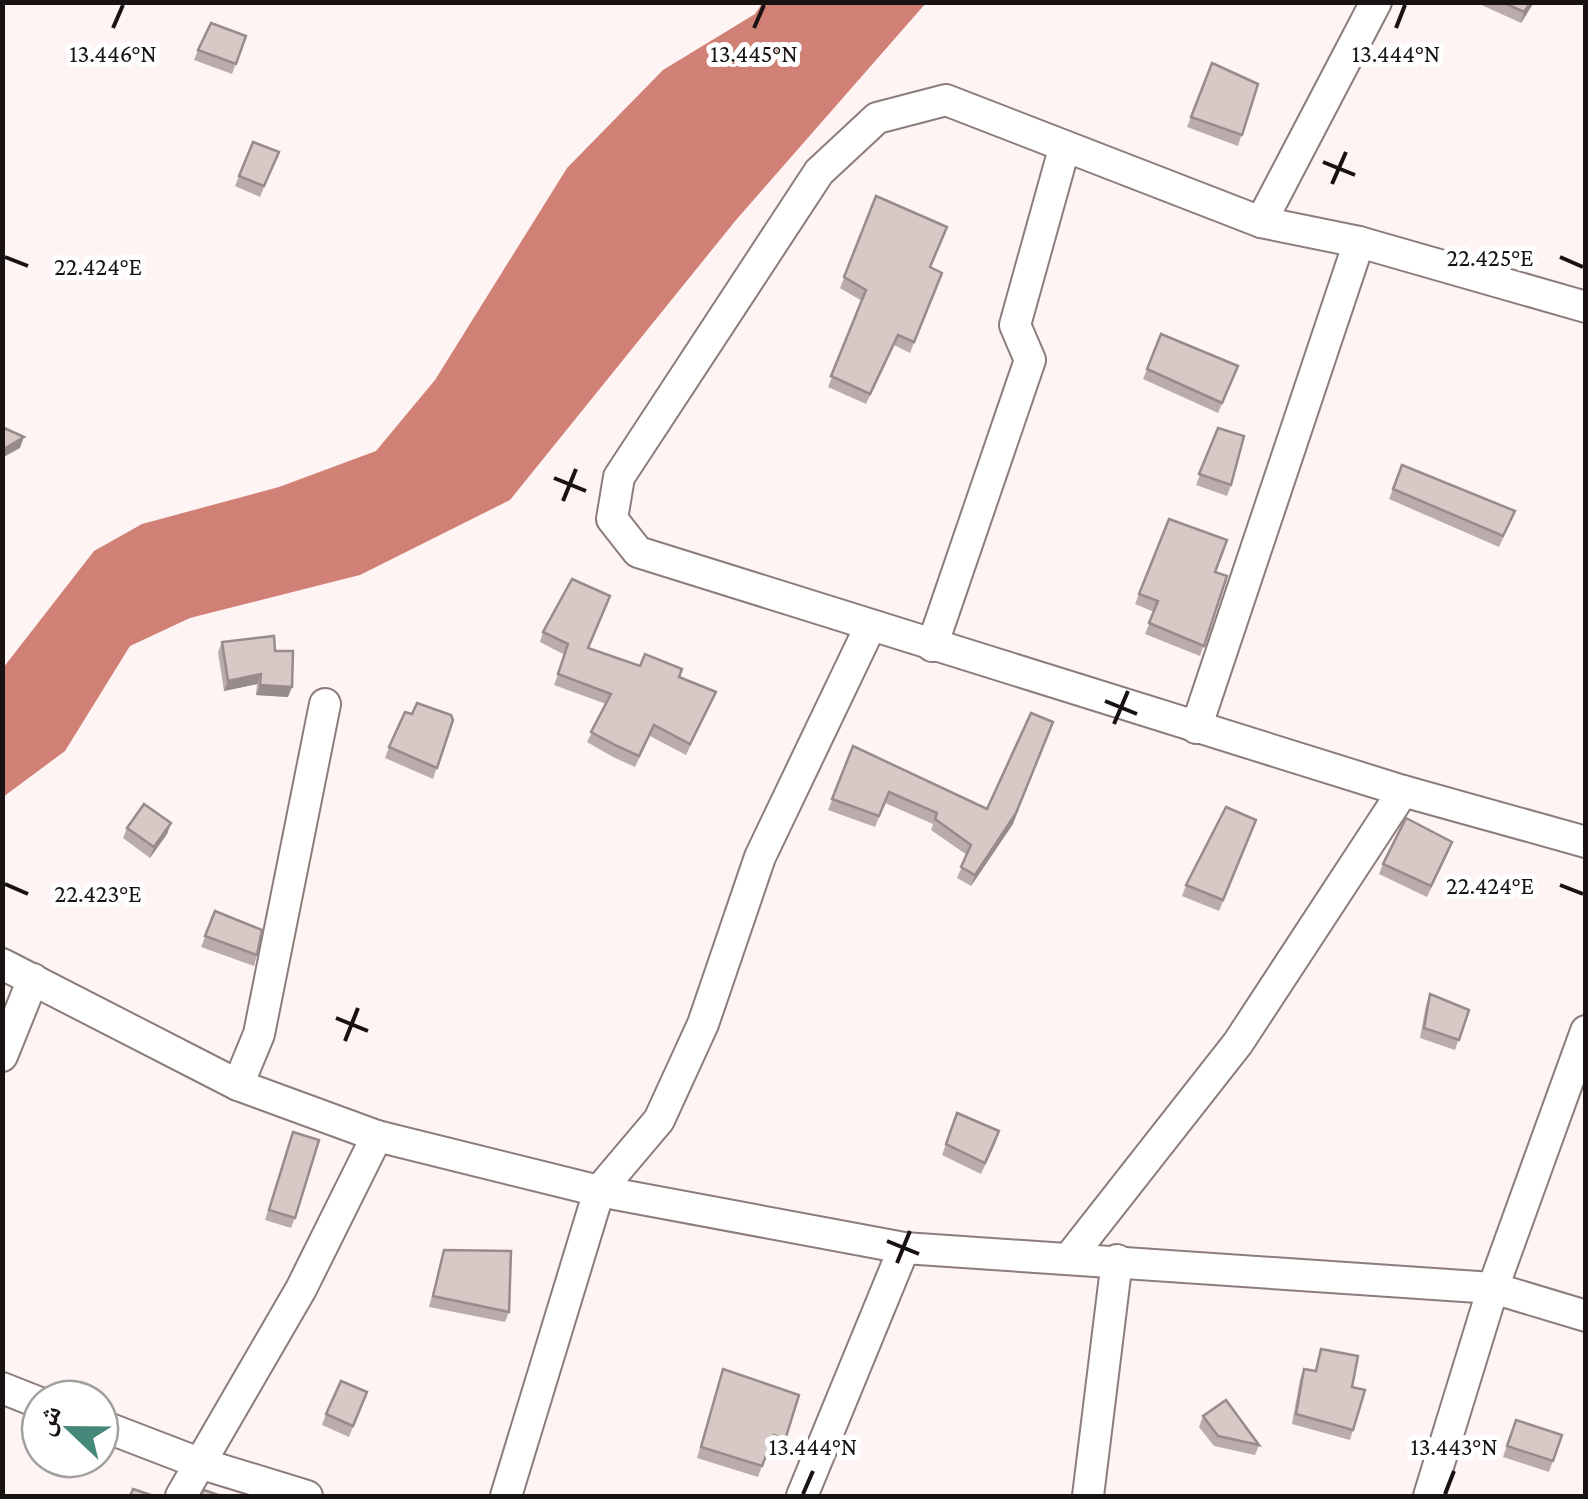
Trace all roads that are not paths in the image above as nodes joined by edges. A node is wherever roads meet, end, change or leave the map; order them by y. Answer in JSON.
{"nodes":[{"id":1,"x":1376,"y":2,"type":"edge"},
{"id":2,"x":1064,"y":149,"type":"junction"},
{"id":3,"x":1261,"y":222,"type":"junction"},
{"id":4,"x":1359,"y":242,"type":"junction"},
{"id":5,"x":1586,"y":307,"type":"edge"},
{"id":6,"x":870,"y":627,"type":"junction"},
{"id":7,"x":932,"y":646,"type":"junction"},
{"id":8,"x":325,"y":704,"type":"dead end"},
{"id":9,"x":1196,"y":728,"type":"junction"},
{"id":10,"x":1403,"y":791,"type":"junction"},
{"id":11,"x":1586,"y":842,"type":"edge"},
{"id":12,"x":2,"y":964,"type":"edge"},
{"id":13,"x":33,"y":979,"type":"junction"},
{"id":14,"x":1586,"y":1031,"type":"edge"},
{"id":15,"x":2,"y":1056,"type":"edge"},
{"id":16,"x":238,"y":1085,"type":"junction"},
{"id":17,"x":377,"y":1136,"type":"junction"},
{"id":18,"x":598,"y":1191,"type":"junction"},
{"id":19,"x":904,"y":1248,"type":"junction"},
{"id":20,"x":1070,"y":1258,"type":"junction"},
{"id":21,"x":1117,"y":1260,"type":"junction"},
{"id":22,"x":1493,"y":1288,"type":"junction"},
{"id":23,"x":1586,"y":1316,"type":"edge"},
{"id":24,"x":120,"y":1434,"type":"edge"},
{"id":25,"x":199,"y":1464,"type":"junction"},
{"id":26,"x":181,"y":1496,"type":"edge"},
{"id":27,"x":308,"y":1496,"type":"edge"},
{"id":28,"x":506,"y":1496,"type":"edge"},
{"id":29,"x":802,"y":1496,"type":"edge"},
{"id":30,"x":1088,"y":1496,"type":"edge"},
{"id":31,"x":1429,"y":1496,"type":"edge"}],
"edges":[{"from":1,"to":3,"type":"street"},
{"from":2,"to":3,"type":"street"},
{"from":2,"to":6,"type":"street"},
{"from":2,"to":7,"type":"street"},
{"from":3,"to":4,"type":"street"},
{"from":4,"to":5,"type":"street"},
{"from":4,"to":9,"type":"street"},
{"from":6,"to":7,"type":"street"},
{"from":6,"to":18,"type":"street"},
{"from":7,"to":9,"type":"street"},
{"from":8,"to":16,"type":"street"},
{"from":9,"to":10,"type":"street"},
{"from":10,"to":11,"type":"street"},
{"from":10,"to":20,"type":"street"},
{"from":12,"to":13,"type":"street"},
{"from":13,"to":15,"type":"street"},
{"from":13,"to":16,"type":"street"},
{"from":14,"to":22,"type":"street"},
{"from":16,"to":17,"type":"street"},
{"from":17,"to":18,"type":"street"},
{"from":17,"to":25,"type":"street"},
{"from":18,"to":19,"type":"street"},
{"from":18,"to":28,"type":"street"},
{"from":19,"to":20,"type":"street"},
{"from":19,"to":29,"type":"street"},
{"from":20,"to":21,"type":"street"},
{"from":21,"to":22,"type":"street"},
{"from":21,"to":30,"type":"street"},
{"from":22,"to":23,"type":"street"},
{"from":22,"to":31,"type":"street"},
{"from":24,"to":25,"type":"street"},
{"from":25,"to":26,"type":"street"},
{"from":25,"to":27,"type":"street"}]}
